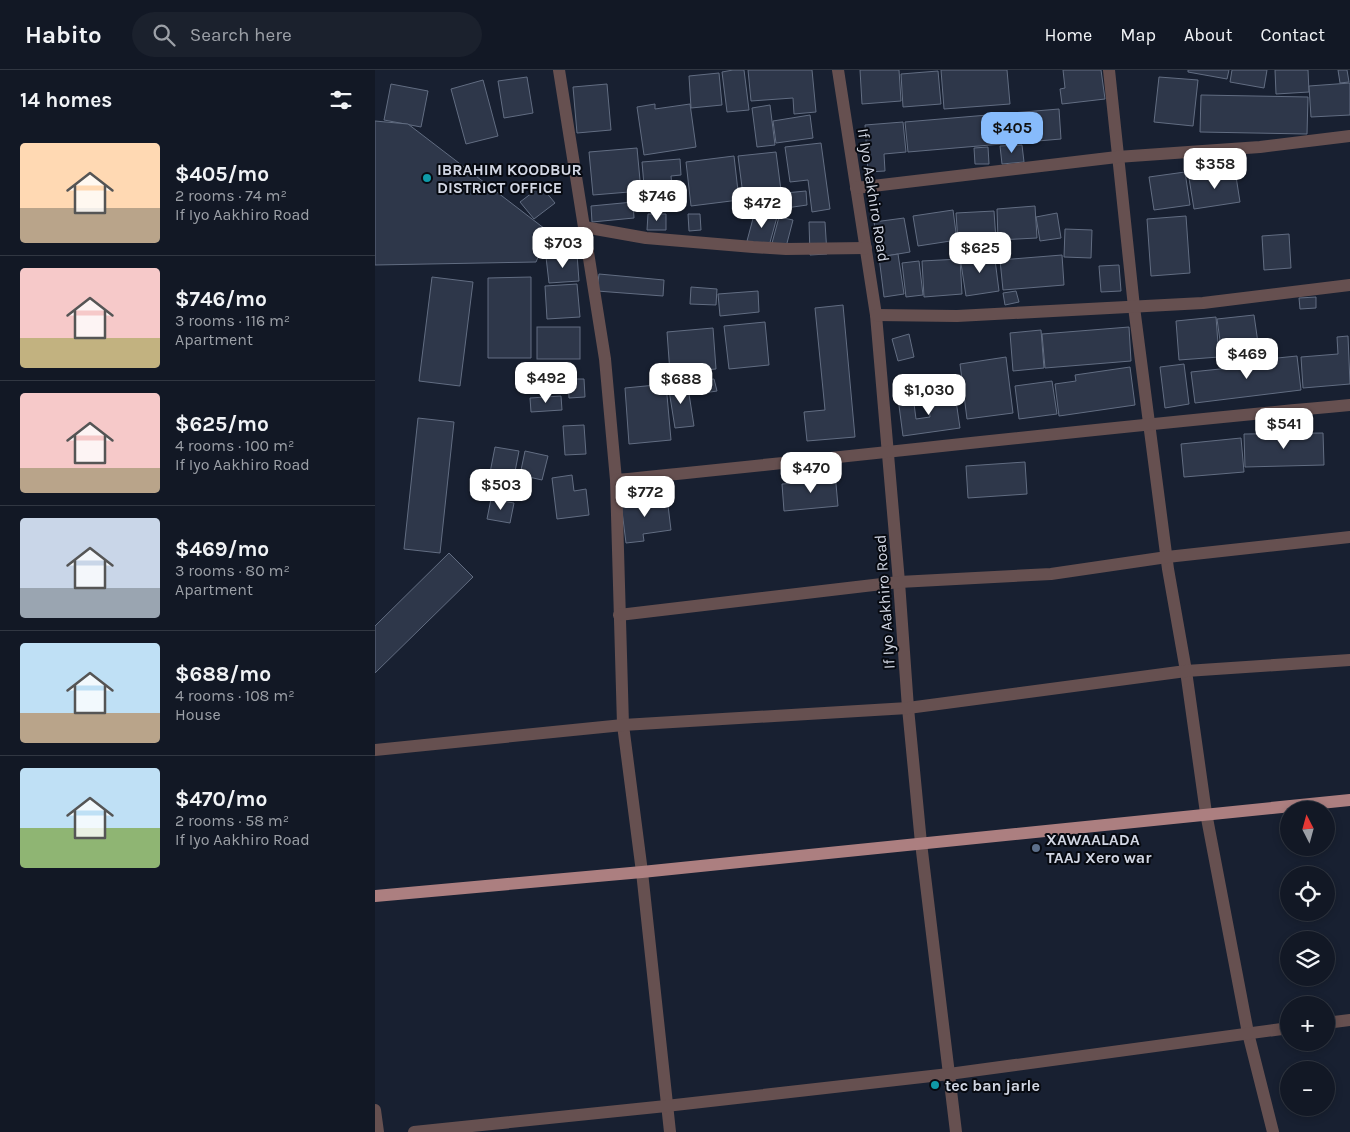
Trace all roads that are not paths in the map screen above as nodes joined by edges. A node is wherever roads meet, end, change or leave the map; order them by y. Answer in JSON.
{"nodes":[{"id":1,"x":559,"y":70,"type":"edge"},
{"id":2,"x":838,"y":70,"type":"edge"},
{"id":3,"x":1109,"y":70,"type":"edge"},
{"id":4,"x":1350,"y":136,"type":"edge"},
{"id":5,"x":1117,"y":157,"type":"junction"},
{"id":6,"x":856,"y":188,"type":"junction"},
{"id":7,"x":584,"y":227,"type":"junction"},
{"id":8,"x":866,"y":248,"type":"junction"},
{"id":9,"x":1350,"y":285,"type":"edge"},
{"id":10,"x":1134,"y":307,"type":"junction"},
{"id":11,"x":876,"y":315,"type":"junction"},
{"id":12,"x":1350,"y":405,"type":"edge"},
{"id":13,"x":1149,"y":423,"type":"junction"},
{"id":14,"x":888,"y":453,"type":"junction"},
{"id":15,"x":616,"y":480,"type":"junction"},
{"id":16,"x":1350,"y":537,"type":"edge"},
{"id":17,"x":1167,"y":557,"type":"junction"},
{"id":18,"x":899,"y":582,"type":"junction"},
{"id":19,"x":619,"y":615,"type":"junction"},
{"id":20,"x":1350,"y":660,"type":"edge"},
{"id":21,"x":1186,"y":671,"type":"junction"},
{"id":22,"x":908,"y":708,"type":"junction"},
{"id":23,"x":623,"y":725,"type":"junction"},
{"id":24,"x":375,"y":750,"type":"edge"},
{"id":25,"x":1350,"y":800,"type":"edge"},
{"id":26,"x":1206,"y":814,"type":"junction"},
{"id":27,"x":921,"y":843,"type":"junction"},
{"id":28,"x":642,"y":872,"type":"junction"},
{"id":29,"x":375,"y":896,"type":"edge"},
{"id":30,"x":1350,"y":1020,"type":"edge"},
{"id":31,"x":1335,"y":1022,"type":"edge"},
{"id":32,"x":1280,"y":1029,"type":"edge"},
{"id":33,"x":1247,"y":1033,"type":"junction"},
{"id":34,"x":949,"y":1074,"type":"junction"},
{"id":35,"x":666,"y":1106,"type":"junction"},
{"id":36,"x":375,"y":1110,"type":"edge"},
{"id":37,"x":378,"y":1132,"type":"edge"},
{"id":38,"x":414,"y":1132,"type":"edge"},
{"id":39,"x":670,"y":1132,"type":"edge"},
{"id":40,"x":956,"y":1132,"type":"edge"},
{"id":41,"x":1273,"y":1132,"type":"edge"}],
"edges":[{"from":1,"to":7,"type":"street"},
{"from":2,"to":6,"type":"street","name":"If Iyo Aakhiro Road"},
{"from":3,"to":5,"type":"street"},
{"from":4,"to":5,"type":"street"},
{"from":5,"to":6,"type":"street"},
{"from":5,"to":10,"type":"street"},
{"from":6,"to":8,"type":"street","name":"If Iyo Aakhiro Road"},
{"from":7,"to":8,"type":"street"},
{"from":7,"to":15,"type":"street"},
{"from":8,"to":11,"type":"street","name":"If Iyo Aakhiro Road"},
{"from":9,"to":10,"type":"street"},
{"from":10,"to":11,"type":"street"},
{"from":10,"to":13,"type":"street"},
{"from":11,"to":14,"type":"street","name":"If Iyo Aakhiro Road"},
{"from":12,"to":13,"type":"street"},
{"from":13,"to":14,"type":"street"},
{"from":13,"to":17,"type":"street"},
{"from":14,"to":15,"type":"street"},
{"from":14,"to":18,"type":"street","name":"If Iyo Aakhiro Road"},
{"from":15,"to":19,"type":"street"},
{"from":16,"to":17,"type":"street"},
{"from":17,"to":18,"type":"street"},
{"from":17,"to":21,"type":"street"},
{"from":18,"to":19,"type":"street"},
{"from":18,"to":22,"type":"street","name":"If Iyo Aakhiro Road"},
{"from":19,"to":23,"type":"street"},
{"from":20,"to":21,"type":"street"},
{"from":21,"to":22,"type":"street"},
{"from":21,"to":26,"type":"street"},
{"from":22,"to":23,"type":"street"},
{"from":22,"to":27,"type":"street","name":"If Iyo Aakhiro Road"},
{"from":23,"to":24,"type":"street"},
{"from":23,"to":28,"type":"street"},
{"from":25,"to":26,"type":"main road"},
{"from":26,"to":27,"type":"main road"},
{"from":26,"to":33,"type":"street"},
{"from":27,"to":28,"type":"main road"},
{"from":27,"to":34,"type":"street","name":"If Iyo Aakhiro Road"},
{"from":28,"to":29,"type":"main road"},
{"from":28,"to":35,"type":"street"},
{"from":30,"to":31,"type":"street"},
{"from":32,"to":33,"type":"street"},
{"from":33,"to":34,"type":"street"},
{"from":33,"to":41,"type":"street"},
{"from":34,"to":35,"type":"street"},
{"from":34,"to":40,"type":"street","name":"If Iyo Aakhiro Road"},
{"from":35,"to":38,"type":"street"},
{"from":35,"to":39,"type":"street"},
{"from":36,"to":37,"type":"street"}]}
